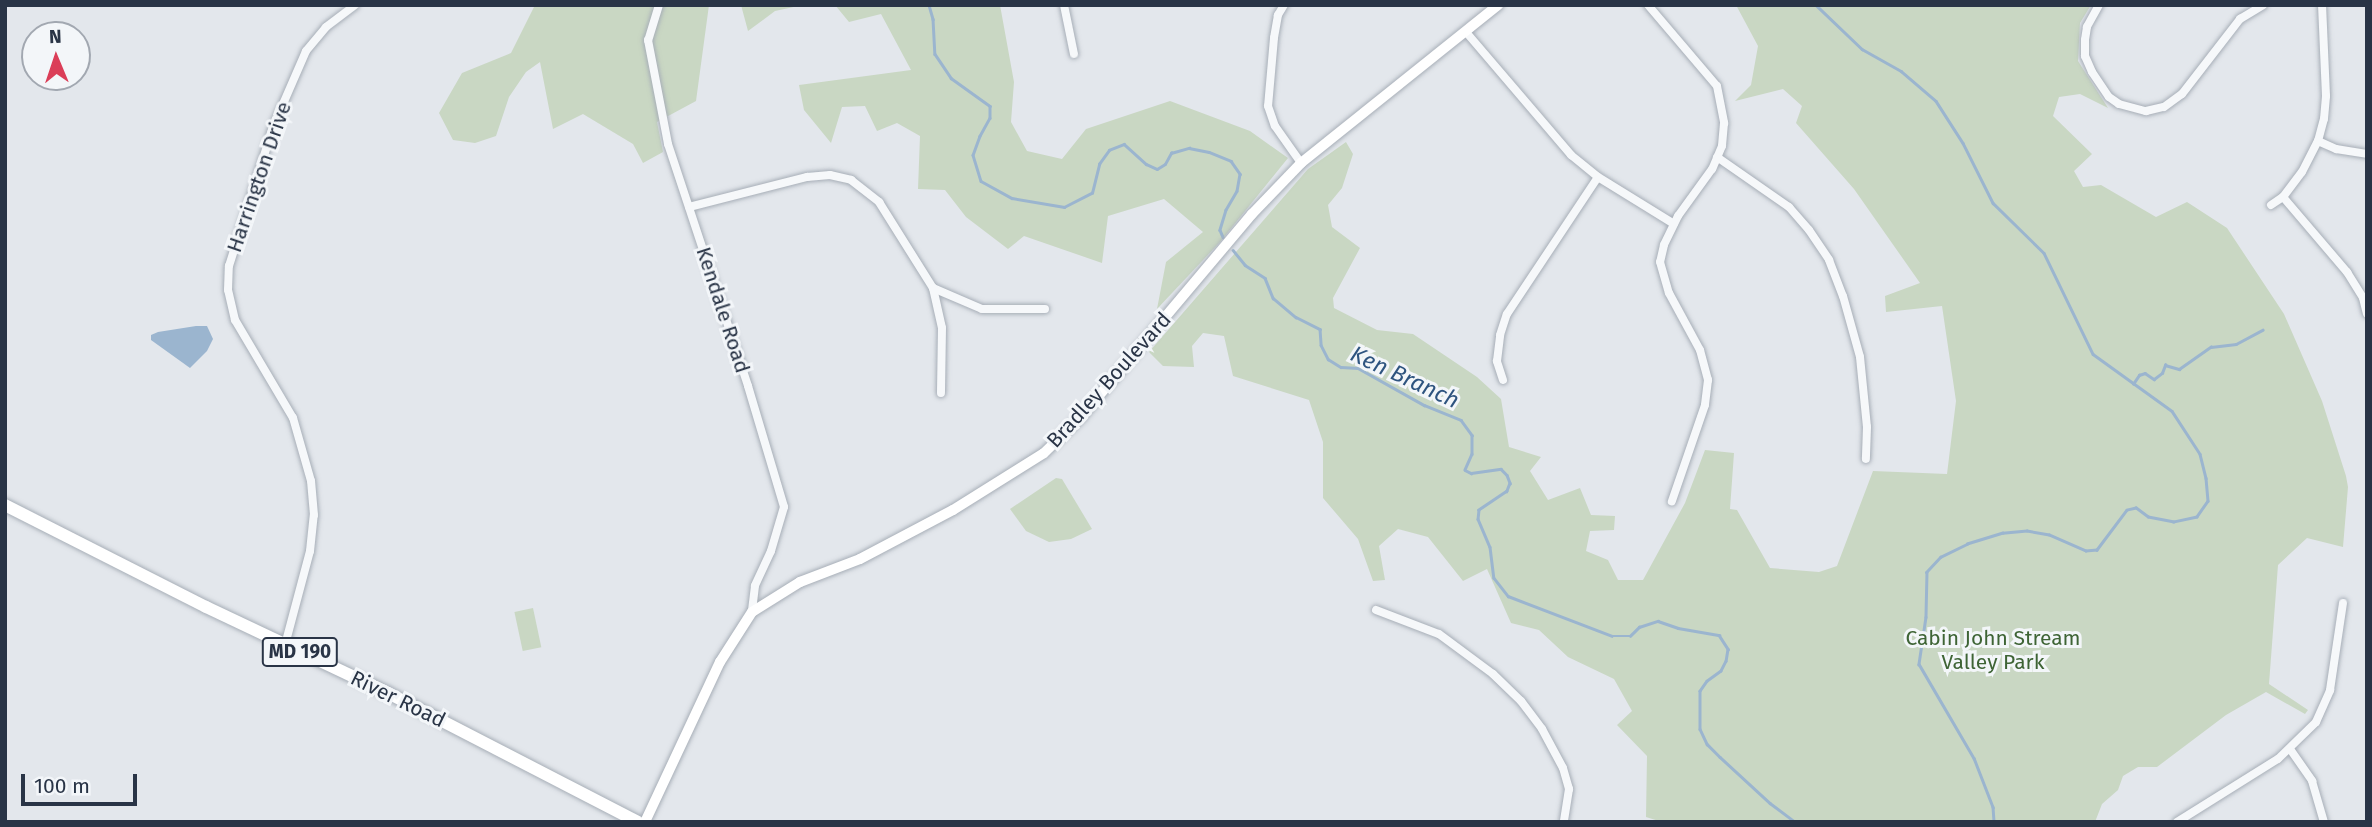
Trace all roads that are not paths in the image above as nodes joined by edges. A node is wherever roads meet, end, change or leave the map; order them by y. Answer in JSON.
{"nodes":[{"id":1,"x":355,"y":5,"type":"edge"},
{"id":2,"x":659,"y":5,"type":"edge"},
{"id":3,"x":1064,"y":5,"type":"edge"},
{"id":4,"x":1284,"y":5,"type":"edge"},
{"id":5,"x":1498,"y":5,"type":"edge"},
{"id":6,"x":1648,"y":5,"type":"edge"},
{"id":7,"x":2099,"y":5,"type":"edge"},
{"id":8,"x":2263,"y":5,"type":"edge"},
{"id":9,"x":2322,"y":5,"type":"edge"},
{"id":10,"x":1466,"y":32,"type":"junction"},
{"id":11,"x":1074,"y":54,"type":"dead end"},
{"id":12,"x":2318,"y":141,"type":"junction"},
{"id":13,"x":2367,"y":155,"type":"edge"},
{"id":14,"x":1717,"y":157,"type":"junction"},
{"id":15,"x":1301,"y":163,"type":"junction"},
{"id":16,"x":1598,"y":177,"type":"junction"},
{"id":17,"x":2283,"y":197,"type":"junction"},
{"id":18,"x":2271,"y":205,"type":"dead end"},
{"id":19,"x":689,"y":207,"type":"junction"},
{"id":20,"x":1674,"y":224,"type":"junction"},
{"id":21,"x":933,"y":288,"type":"junction"},
{"id":22,"x":1045,"y":309,"type":"dead end"},
{"id":23,"x":2367,"y":314,"type":"edge"},
{"id":24,"x":1503,"y":380,"type":"dead end"},
{"id":25,"x":941,"y":393,"type":"dead end"},
{"id":26,"x":1866,"y":458,"type":"dead end"},
{"id":27,"x":1672,"y":501,"type":"dead end"},
{"id":28,"x":5,"y":505,"type":"edge"},
{"id":29,"x":2343,"y":603,"type":"dead end"},
{"id":30,"x":1376,"y":610,"type":"dead end"},
{"id":31,"x":752,"y":612,"type":"junction"},
{"id":32,"x":285,"y":645,"type":"junction"},
{"id":33,"x":2290,"y":749,"type":"junction"},
{"id":34,"x":638,"y":822,"type":"edge"},
{"id":35,"x":645,"y":822,"type":"edge"},
{"id":36,"x":1564,"y":822,"type":"edge"},
{"id":37,"x":2177,"y":822,"type":"edge"},
{"id":38,"x":2324,"y":822,"type":"edge"}],
"edges":[{"from":1,"to":32,"type":"street","name":"Harrington Drive"},
{"from":2,"to":19,"type":"street","name":"Kendale Road"},
{"from":3,"to":11,"type":"street"},
{"from":4,"to":15,"type":"street"},
{"from":5,"to":10,"type":"main road","name":"Bradley Boulevard"},
{"from":6,"to":14,"type":"street"},
{"from":7,"to":8,"type":"street"},
{"from":9,"to":12,"type":"street"},
{"from":10,"to":15,"type":"main road","name":"Bradley Boulevard"},
{"from":10,"to":16,"type":"street"},
{"from":12,"to":13,"type":"street"},
{"from":12,"to":17,"type":"street"},
{"from":14,"to":20,"type":"street"},
{"from":14,"to":26,"type":"street"},
{"from":15,"to":31,"type":"main road","name":"Bradley Boulevard"},
{"from":16,"to":20,"type":"street"},
{"from":16,"to":24,"type":"street"},
{"from":17,"to":18,"type":"street"},
{"from":17,"to":23,"type":"street"},
{"from":19,"to":21,"type":"street"},
{"from":19,"to":31,"type":"street","name":"Kendale Road"},
{"from":20,"to":27,"type":"street"},
{"from":21,"to":22,"type":"street"},
{"from":21,"to":25,"type":"street"},
{"from":28,"to":32,"type":"main road","name":"River Road","number":"MD 190"},
{"from":29,"to":33,"type":"street"},
{"from":30,"to":36,"type":"street"},
{"from":31,"to":35,"type":"main road","name":"Bradley Boulevard"},
{"from":32,"to":34,"type":"main road","name":"River Road","number":"MD 190"},
{"from":33,"to":37,"type":"street"},
{"from":33,"to":38,"type":"street"}]}
